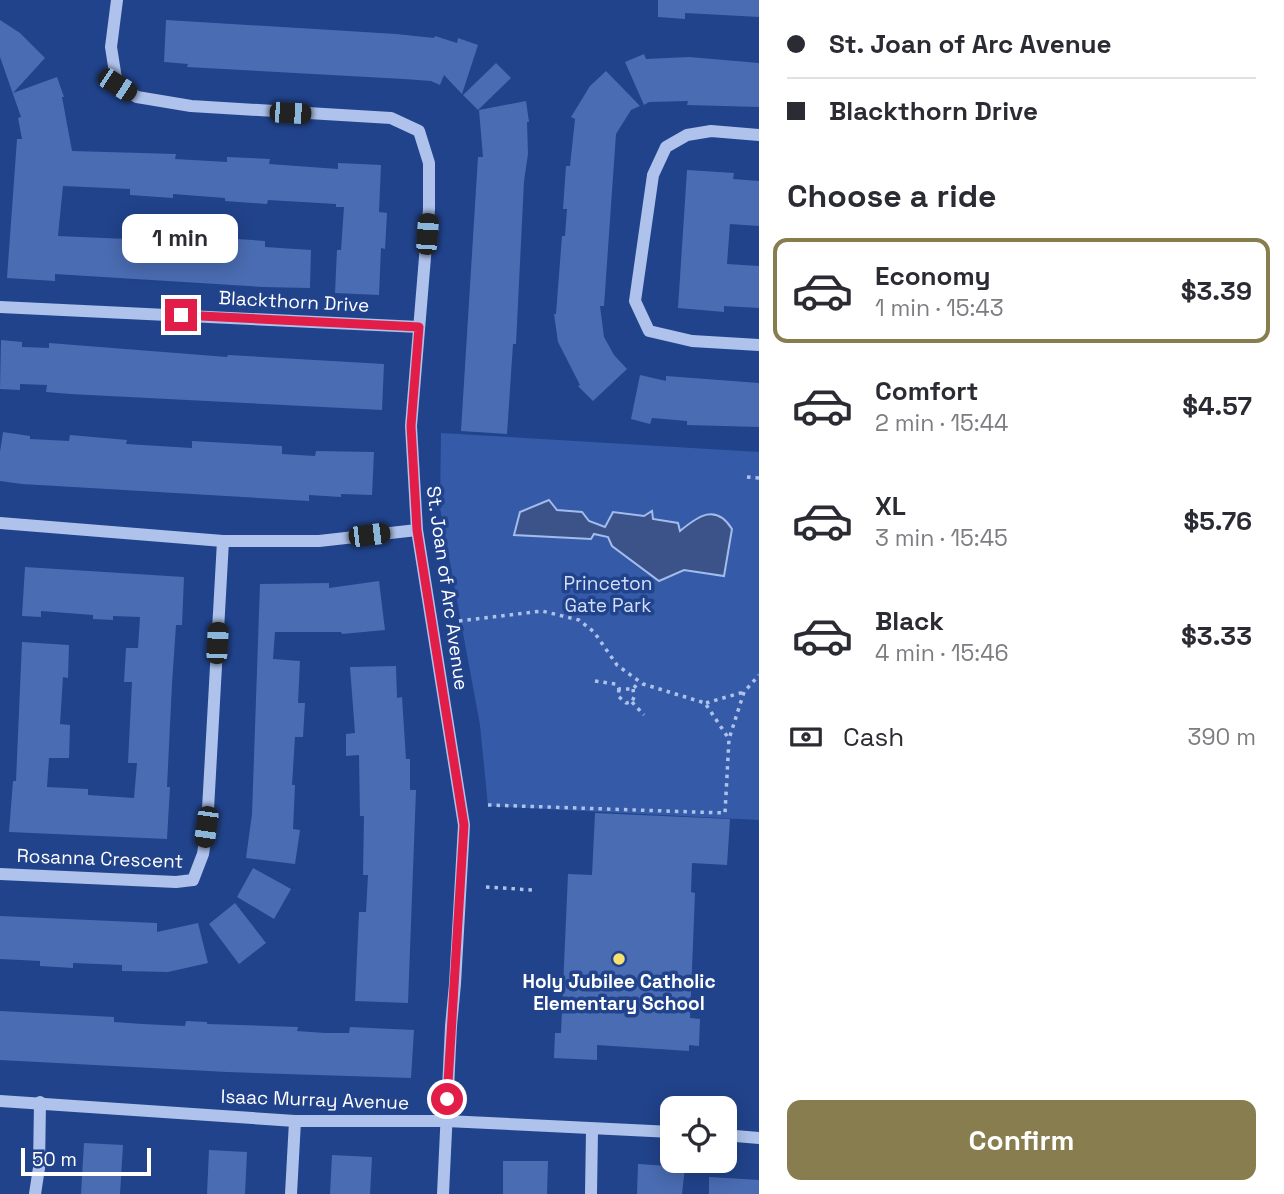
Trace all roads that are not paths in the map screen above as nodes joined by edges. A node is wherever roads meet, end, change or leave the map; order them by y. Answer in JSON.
{"nodes":[{"id":1,"x":117,"y":0,"type":"edge"},
{"id":2,"x":759,"y":135,"type":"edge"},
{"id":3,"x":0,"y":307,"type":"edge"},
{"id":4,"x":419,"y":327,"type":"junction"},
{"id":5,"x":759,"y":345,"type":"edge"},
{"id":6,"x":0,"y":523,"type":"edge"},
{"id":7,"x":417,"y":530,"type":"junction"},
{"id":8,"x":223,"y":541,"type":"junction"},
{"id":9,"x":0,"y":873,"type":"edge"},
{"id":10,"x":0,"y":1101,"type":"edge"},
{"id":11,"x":40,"y":1102,"type":"junction"},
{"id":12,"x":295,"y":1121,"type":"junction"},
{"id":13,"x":446,"y":1121,"type":"junction"},
{"id":14,"x":592,"y":1130,"type":"junction"},
{"id":15,"x":660,"y":1132,"type":"edge"},
{"id":16,"x":737,"y":1136,"type":"edge"},
{"id":17,"x":759,"y":1138,"type":"edge"},
{"id":18,"x":35,"y":1194,"type":"edge"},
{"id":19,"x":291,"y":1194,"type":"edge"},
{"id":20,"x":443,"y":1194,"type":"edge"},
{"id":21,"x":591,"y":1194,"type":"edge"}],
"edges":[{"from":1,"to":4,"type":"street","name":"St. Joan of Arc Avenue"},
{"from":2,"to":5,"type":"street"},
{"from":3,"to":4,"type":"street","name":"Blackthorn Drive"},
{"from":4,"to":7,"type":"street","name":"St. Joan of Arc Avenue"},
{"from":6,"to":8,"type":"street"},
{"from":7,"to":8,"type":"street"},
{"from":7,"to":13,"type":"street","name":"St. Joan of Arc Avenue"},
{"from":8,"to":9,"type":"street","name":"Rosanna Crescent"},
{"from":10,"to":11,"type":"street","name":"Isaac Murray Avenue"},
{"from":11,"to":12,"type":"street","name":"Isaac Murray Avenue"},
{"from":11,"to":18,"type":"street"},
{"from":12,"to":13,"type":"street","name":"Isaac Murray Avenue"},
{"from":12,"to":19,"type":"street"},
{"from":13,"to":14,"type":"street","name":"Isaac Murray Avenue"},
{"from":13,"to":20,"type":"street","name":"St. Joan of Arc Avenue"},
{"from":14,"to":15,"type":"street","name":"Isaac Murray Avenue"},
{"from":14,"to":21,"type":"street"},
{"from":16,"to":17,"type":"street"}]}
